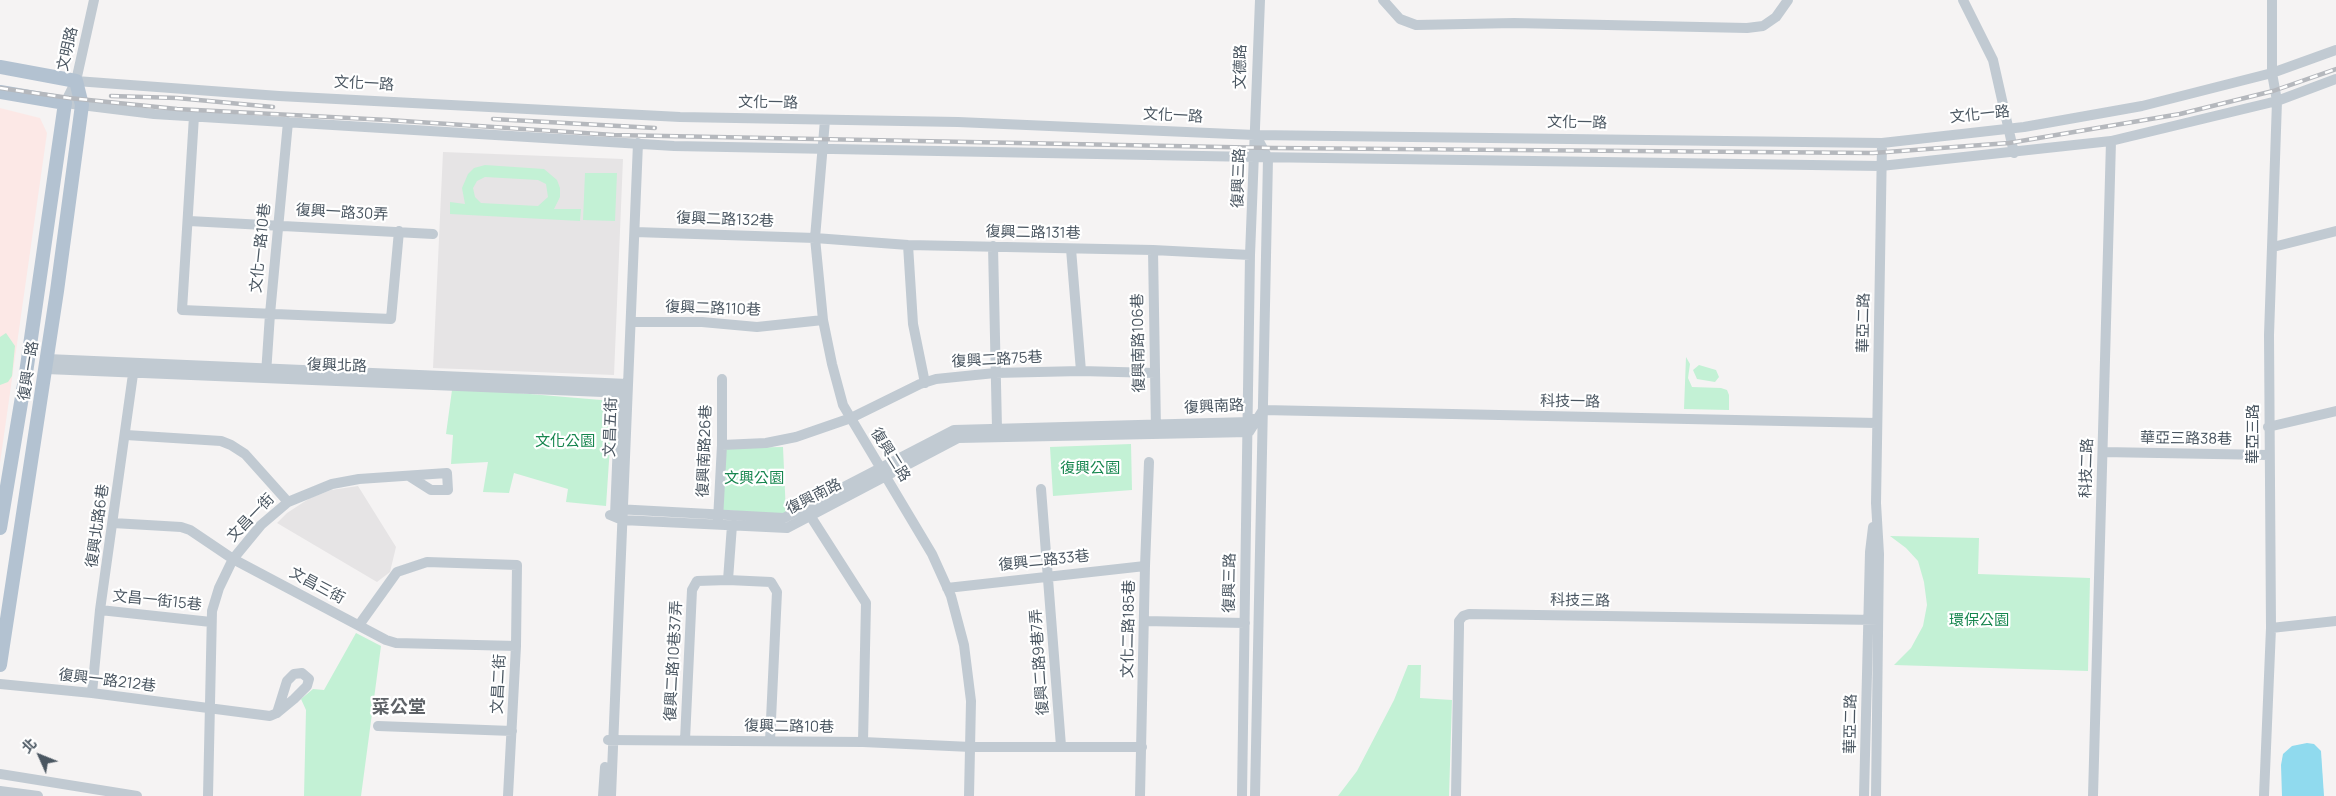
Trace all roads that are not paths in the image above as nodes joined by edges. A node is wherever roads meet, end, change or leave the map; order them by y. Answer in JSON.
{"nodes":[{"id":1,"x":94,"y":0,"type":"edge"},
{"id":2,"x":1260,"y":0,"type":"edge"},
{"id":3,"x":1383,"y":0,"type":"edge"},
{"id":4,"x":1788,"y":0,"type":"edge"},
{"id":5,"x":1963,"y":0,"type":"edge"},
{"id":6,"x":2272,"y":0,"type":"edge"},
{"id":7,"x":2336,"y":50,"type":"edge"},
{"id":8,"x":0,"y":67,"type":"edge"},
{"id":9,"x":2272,"y":73,"type":"junction"},
{"id":10,"x":2336,"y":79,"type":"edge"},
{"id":11,"x":76,"y":81,"type":"junction"},
{"id":12,"x":0,"y":92,"type":"edge"},
{"id":13,"x":2277,"y":100,"type":"junction"},
{"id":14,"x":65,"y":103,"type":"junction"},
{"id":15,"x":82,"y":105,"type":"junction"},
{"id":16,"x":194,"y":116,"type":"junction"},
{"id":17,"x":824,"y":120,"type":"junction"},
{"id":18,"x":288,"y":122,"type":"junction"},
{"id":19,"x":2009,"y":129,"type":"junction"},
{"id":20,"x":1255,"y":136,"type":"junction"},
{"id":21,"x":2111,"y":141,"type":"junction"},
{"id":22,"x":1882,"y":142,"type":"junction"},
{"id":23,"x":638,"y":143,"type":"junction"},
{"id":24,"x":823,"y":148,"type":"junction"},
{"id":25,"x":2014,"y":153,"type":"junction"},
{"id":26,"x":1255,"y":157,"type":"junction"},
{"id":27,"x":1268,"y":158,"type":"junction"},
{"id":28,"x":1881,"y":166,"type":"junction"},
{"id":29,"x":188,"y":221,"type":"junction"},
{"id":30,"x":279,"y":225,"type":"junction"},
{"id":31,"x":400,"y":231,"type":"junction"},
{"id":32,"x":2336,"y":231,"type":"edge"},
{"id":33,"x":635,"y":232,"type":"junction"},
{"id":34,"x":433,"y":234,"type":"dead end"},
{"id":35,"x":815,"y":238,"type":"junction"},
{"id":36,"x":908,"y":245,"type":"junction"},
{"id":37,"x":993,"y":246,"type":"junction"},
{"id":38,"x":2273,"y":246,"type":"junction"},
{"id":39,"x":1071,"y":249,"type":"junction"},
{"id":40,"x":1152,"y":250,"type":"junction"},
{"id":41,"x":1250,"y":255,"type":"junction"},
{"id":42,"x":270,"y":314,"type":"junction"},
{"id":43,"x":823,"y":320,"type":"junction"},
{"id":44,"x":632,"y":322,"type":"junction"},
{"id":45,"x":46,"y":364,"type":"junction"},
{"id":46,"x":134,"y":368,"type":"junction"},
{"id":47,"x":1081,"y":371,"type":"junction"},
{"id":48,"x":266,"y":373,"type":"junction"},
{"id":49,"x":995,"y":373,"type":"junction"},
{"id":50,"x":1155,"y":373,"type":"junction"},
{"id":51,"x":722,"y":379,"type":"dead end"},
{"id":52,"x":924,"y":383,"type":"junction"},
{"id":53,"x":625,"y":390,"type":"junction"},
{"id":54,"x":42,"y":395,"type":"junction"},
{"id":55,"x":21,"y":402,"type":"junction"},
{"id":56,"x":1263,"y":410,"type":"junction"},
{"id":57,"x":2336,"y":412,"type":"edge"},
{"id":58,"x":18,"y":417,"type":"junction"},
{"id":59,"x":38,"y":417,"type":"junction"},
{"id":60,"x":850,"y":418,"type":"junction"},
{"id":61,"x":1876,"y":423,"type":"junction"},
{"id":62,"x":1156,"y":424,"type":"junction"},
{"id":63,"x":2268,"y":427,"type":"junction"},
{"id":64,"x":1249,"y":428,"type":"junction"},
{"id":65,"x":996,"y":429,"type":"junction"},
{"id":66,"x":126,"y":435,"type":"junction"},
{"id":67,"x":1156,"y":436,"type":"junction"},
{"id":68,"x":722,"y":445,"type":"junction"},
{"id":69,"x":2103,"y":452,"type":"junction"},
{"id":70,"x":2268,"y":455,"type":"junction"},
{"id":71,"x":911,"y":458,"type":"junction"},
{"id":72,"x":1149,"y":462,"type":"dead end"},
{"id":73,"x":883,"y":473,"type":"junction"},
{"id":74,"x":409,"y":476,"type":"dead end"},
{"id":75,"x":1041,"y":489,"type":"dead end"},
{"id":76,"x":288,"y":502,"type":"junction"},
{"id":77,"x":617,"y":514,"type":"junction"},
{"id":78,"x":811,"y":517,"type":"junction"},
{"id":79,"x":718,"y":519,"type":"junction"},
{"id":80,"x":113,"y":523,"type":"junction"},
{"id":81,"x":732,"y":524,"type":"junction"},
{"id":82,"x":0,"y":528,"type":"edge"},
{"id":83,"x":1246,"y":536,"type":"junction"},
{"id":84,"x":1260,"y":536,"type":"junction"},
{"id":85,"x":233,"y":559,"type":"junction"},
{"id":86,"x":1145,"y":566,"type":"junction"},
{"id":87,"x":1049,"y":575,"type":"junction"},
{"id":88,"x":728,"y":580,"type":"junction"},
{"id":89,"x":947,"y":588,"type":"junction"},
{"id":90,"x":100,"y":610,"type":"junction"},
{"id":91,"x":1873,"y":620,"type":"junction"},
{"id":92,"x":1144,"y":621,"type":"junction"},
{"id":93,"x":2336,"y":621,"type":"edge"},
{"id":94,"x":211,"y":622,"type":"junction"},
{"id":95,"x":1245,"y":623,"type":"junction"},
{"id":96,"x":359,"y":625,"type":"junction"},
{"id":97,"x":2271,"y":628,"type":"junction"},
{"id":98,"x":516,"y":646,"type":"junction"},
{"id":99,"x":0,"y":665,"type":"edge"},
{"id":100,"x":0,"y":684,"type":"edge"},
{"id":101,"x":92,"y":693,"type":"junction"},
{"id":102,"x":210,"y":709,"type":"junction"},
{"id":103,"x":277,"y":713,"type":"dead end"},
{"id":104,"x":378,"y":726,"type":"dead end"},
{"id":105,"x":512,"y":731,"type":"junction"},
{"id":106,"x":610,"y":740,"type":"junction"},
{"id":107,"x":685,"y":740,"type":"junction"},
{"id":108,"x":770,"y":741,"type":"junction"},
{"id":109,"x":864,"y":742,"type":"junction"},
{"id":110,"x":1062,"y":746,"type":"junction"},
{"id":111,"x":971,"y":747,"type":"junction"},
{"id":112,"x":1142,"y":747,"type":"junction"},
{"id":113,"x":0,"y":774,"type":"edge"},
{"id":114,"x":0,"y":791,"type":"edge"},
{"id":115,"x":38,"y":796,"type":"edge"},
{"id":116,"x":137,"y":796,"type":"edge"},
{"id":117,"x":208,"y":796,"type":"edge"},
{"id":118,"x":508,"y":796,"type":"edge"},
{"id":119,"x":603,"y":796,"type":"edge"},
{"id":120,"x":610,"y":796,"type":"edge"},
{"id":121,"x":969,"y":796,"type":"edge"},
{"id":122,"x":1140,"y":796,"type":"edge"},
{"id":123,"x":1242,"y":796,"type":"edge"},
{"id":124,"x":1255,"y":796,"type":"edge"},
{"id":125,"x":1456,"y":796,"type":"edge"},
{"id":126,"x":1864,"y":796,"type":"edge"},
{"id":127,"x":1876,"y":796,"type":"edge"},
{"id":128,"x":2093,"y":796,"type":"edge"},
{"id":129,"x":2264,"y":796,"type":"edge"}],
"edges":[{"from":1,"to":11,"type":"street","name":"文明路"},
{"from":2,"to":20,"type":"street","name":"文德路"},
{"from":3,"to":4,"type":"street"},
{"from":5,"to":19,"type":"street"},
{"from":6,"to":9,"type":"street","name":"華亞三路"},
{"from":7,"to":9,"type":"street","name":"文化一路"},
{"from":8,"to":11,"type":"main road","name":"文化一路"},
{"from":9,"to":13,"type":"street","name":"華亞三路"},
{"from":9,"to":19,"type":"street","name":"文化一路"},
{"from":10,"to":13,"type":"street"},
{"from":11,"to":14,"type":"street","name":"文明路"},
{"from":11,"to":15,"type":"main road","name":"復興一路"},
{"from":11,"to":17,"type":"street","name":"文化一路"},
{"from":12,"to":14,"type":"main road"},
{"from":13,"to":21,"type":"street"},
{"from":13,"to":38,"type":"street","name":"華亞三路"},
{"from":14,"to":15,"type":"street"},
{"from":14,"to":55,"type":"main road","name":"復興一路"},
{"from":15,"to":16,"type":"street"},
{"from":15,"to":45,"type":"main road","name":"復興一路"},
{"from":16,"to":18,"type":"street"},
{"from":16,"to":29,"type":"street"},
{"from":17,"to":20,"type":"street","name":"文化一路"},
{"from":17,"to":24,"type":"street","name":"復興二路"},
{"from":18,"to":23,"type":"street"},
{"from":18,"to":30,"type":"street","name":"文化一路10巷"},
{"from":19,"to":22,"type":"street","name":"文化一路"},
{"from":19,"to":25,"type":"street"},
{"from":20,"to":22,"type":"street","name":"文化一路"},
{"from":20,"to":26,"type":"street","name":"復興三路"},
{"from":20,"to":27,"type":"street","name":"復興三路"},
{"from":21,"to":25,"type":"street"},
{"from":21,"to":69,"type":"street","name":"科技二路"},
{"from":22,"to":28,"type":"street","name":"華亞二路"},
{"from":23,"to":24,"type":"street"},
{"from":23,"to":33,"type":"street","name":"文昌五街"},
{"from":24,"to":26,"type":"street"},
{"from":24,"to":35,"type":"street","name":"復興二路"},
{"from":25,"to":28,"type":"street"},
{"from":26,"to":27,"type":"street"},
{"from":26,"to":41,"type":"street","name":"復興三路"},
{"from":27,"to":28,"type":"street"},
{"from":27,"to":56,"type":"street","name":"復興三路"},
{"from":28,"to":61,"type":"street","name":"華亞二路"},
{"from":29,"to":30,"type":"street","name":"復興一路30弄"},
{"from":29,"to":42,"type":"street"},
{"from":30,"to":31,"type":"street","name":"復興一路30弄"},
{"from":30,"to":42,"type":"street","name":"文化一路10巷"},
{"from":31,"to":34,"type":"street","name":"復興一路30弄"},
{"from":31,"to":42,"type":"street"},
{"from":32,"to":38,"type":"street"},
{"from":33,"to":35,"type":"street","name":"復興二路132巷"},
{"from":33,"to":44,"type":"street","name":"文昌五街"},
{"from":35,"to":36,"type":"street","name":"復興二路131巷"},
{"from":35,"to":43,"type":"street","name":"復興二路"},
{"from":36,"to":37,"type":"street","name":"復興二路131巷"},
{"from":36,"to":52,"type":"street"},
{"from":37,"to":39,"type":"street","name":"復興二路131巷"},
{"from":37,"to":49,"type":"street"},
{"from":38,"to":63,"type":"street","name":"華亞三路"},
{"from":39,"to":40,"type":"street","name":"復興二路131巷"},
{"from":39,"to":47,"type":"street"},
{"from":40,"to":41,"type":"street","name":"復興二路131巷"},
{"from":40,"to":50,"type":"street","name":"復興南路106巷"},
{"from":41,"to":64,"type":"street","name":"復興三路"},
{"from":42,"to":48,"type":"street","name":"文化一路10巷"},
{"from":43,"to":44,"type":"street","name":"復興二路110巷"},
{"from":43,"to":60,"type":"street","name":"復興二路"},
{"from":44,"to":53,"type":"street","name":"文昌五街"},
{"from":45,"to":46,"type":"street","name":"復興北路"},
{"from":45,"to":54,"type":"main road","name":"復興一路"},
{"from":46,"to":48,"type":"street","name":"復興北路"},
{"from":46,"to":66,"type":"street","name":"復興北路6巷"},
{"from":47,"to":49,"type":"street","name":"復興二路75巷"},
{"from":47,"to":50,"type":"street","name":"復興二路75巷"},
{"from":48,"to":53,"type":"street","name":"復興北路"},
{"from":49,"to":52,"type":"street","name":"復興二路75巷"},
{"from":49,"to":65,"type":"street"},
{"from":50,"to":62,"type":"street","name":"復興南路106巷"},
{"from":51,"to":68,"type":"street","name":"復興南路26巷"},
{"from":52,"to":60,"type":"street","name":"復興二路75巷"},
{"from":53,"to":77,"type":"street","name":"文昌五街"},
{"from":54,"to":55,"type":"main road"},
{"from":54,"to":59,"type":"main road","name":"復興一路"},
{"from":55,"to":58,"type":"main road","name":"復興一路"},
{"from":56,"to":61,"type":"street","name":"科技一路"},
{"from":56,"to":64,"type":"street","name":"復興南路"},
{"from":56,"to":84,"type":"street","name":"復興三路"},
{"from":57,"to":63,"type":"street"},
{"from":58,"to":59,"type":"main road"},
{"from":58,"to":82,"type":"main road","name":"復興一路"},
{"from":59,"to":99,"type":"main road","name":"復興一路"},
{"from":60,"to":68,"type":"street","name":"復興二路75巷"},
{"from":60,"to":73,"type":"street","name":"復興二路"},
{"from":61,"to":91,"type":"street","name":"華亞二路"},
{"from":62,"to":64,"type":"street","name":"復興南路"},
{"from":62,"to":65,"type":"street","name":"復興南路"},
{"from":62,"to":67,"type":"street","name":"復興南路106巷"},
{"from":63,"to":70,"type":"street","name":"華亞三路"},
{"from":64,"to":67,"type":"street","name":"復興南路"},
{"from":64,"to":83,"type":"street","name":"復興三路"},
{"from":65,"to":71,"type":"street","name":"復興南路"},
{"from":66,"to":76,"type":"street"},
{"from":66,"to":80,"type":"street","name":"復興北路6巷"},
{"from":67,"to":71,"type":"street","name":"復興南路"},
{"from":68,"to":79,"type":"street","name":"復興南路26巷"},
{"from":69,"to":70,"type":"street","name":"華亞三路38巷"},
{"from":69,"to":128,"type":"street","name":"科技二路"},
{"from":70,"to":97,"type":"street","name":"華亞三路"},
{"from":71,"to":73,"type":"street","name":"復興南路"},
{"from":72,"to":86,"type":"street","name":"文化二路185巷"},
{"from":73,"to":78,"type":"street","name":"復興南路"},
{"from":73,"to":79,"type":"street","name":"復興南路"},
{"from":73,"to":89,"type":"street","name":"復興二路"},
{"from":74,"to":76,"type":"street","name":"文昌一街"},
{"from":75,"to":87,"type":"street","name":"復興二路9巷7弄"},
{"from":76,"to":85,"type":"street","name":"文昌一街"},
{"from":77,"to":79,"type":"street","name":"復興南路"},
{"from":77,"to":106,"type":"street","name":"文昌五街"},
{"from":78,"to":81,"type":"street","name":"復興南路"},
{"from":78,"to":109,"type":"street"},
{"from":79,"to":81,"type":"street","name":"復興南路"},
{"from":80,"to":85,"type":"street","name":"文昌三街"},
{"from":80,"to":90,"type":"street","name":"復興北路6巷"},
{"from":81,"to":88,"type":"street"},
{"from":83,"to":84,"type":"street"},
{"from":83,"to":95,"type":"street","name":"復興三路"},
{"from":84,"to":124,"type":"street","name":"復興三路"},
{"from":85,"to":94,"type":"street","name":"文昌一街"},
{"from":85,"to":96,"type":"street","name":"文昌三街"},
{"from":86,"to":87,"type":"street","name":"復興二路33巷"},
{"from":86,"to":92,"type":"street","name":"文化二路185巷"},
{"from":87,"to":89,"type":"street","name":"復興二路33巷"},
{"from":87,"to":110,"type":"street","name":"復興二路9巷7弄"},
{"from":88,"to":107,"type":"street","name":"復興二路10巷37弄"},
{"from":88,"to":108,"type":"street"},
{"from":89,"to":111,"type":"street","name":"復興二路"},
{"from":90,"to":94,"type":"street","name":"文昌一街15巷"},
{"from":90,"to":101,"type":"street","name":"復興北路6巷"},
{"from":91,"to":125,"type":"street","name":"科技三路"},
{"from":91,"to":126,"type":"street","name":"華亞二路"},
{"from":91,"to":127,"type":"street","name":"華亞二路"},
{"from":92,"to":95,"type":"street"},
{"from":92,"to":112,"type":"street","name":"文化二路185巷"},
{"from":93,"to":97,"type":"street"},
{"from":94,"to":102,"type":"street","name":"文昌一街"},
{"from":95,"to":123,"type":"street","name":"復興三路"},
{"from":96,"to":98,"type":"street","name":"文昌三街"},
{"from":96,"to":98,"type":"street","name":"文昌二街"},
{"from":97,"to":129,"type":"street","name":"華亞三路"},
{"from":98,"to":105,"type":"street","name":"文昌二街"},
{"from":100,"to":101,"type":"street","name":"復興一路212巷"},
{"from":101,"to":102,"type":"street","name":"復興一路212巷"},
{"from":102,"to":103,"type":"street","name":"復興一路212巷"},
{"from":102,"to":117,"type":"street","name":"文昌一街"},
{"from":104,"to":105,"type":"street"},
{"from":105,"to":118,"type":"street","name":"文昌二街"},
{"from":106,"to":107,"type":"street","name":"復興二路10巷"},
{"from":106,"to":119,"type":"street","name":"文昌五街"},
{"from":106,"to":120,"type":"street","name":"文昌五街"},
{"from":107,"to":108,"type":"street","name":"復興二路10巷"},
{"from":108,"to":109,"type":"street","name":"復興二路10巷"},
{"from":109,"to":111,"type":"street","name":"復興二路10巷"},
{"from":110,"to":111,"type":"street","name":"復興二路10巷"},
{"from":110,"to":112,"type":"street","name":"復興二路10巷"},
{"from":111,"to":121,"type":"street","name":"復興二路"},
{"from":112,"to":122,"type":"street","name":"文化二路185巷"},
{"from":113,"to":116,"type":"street"},
{"from":114,"to":115,"type":"street"}]}
